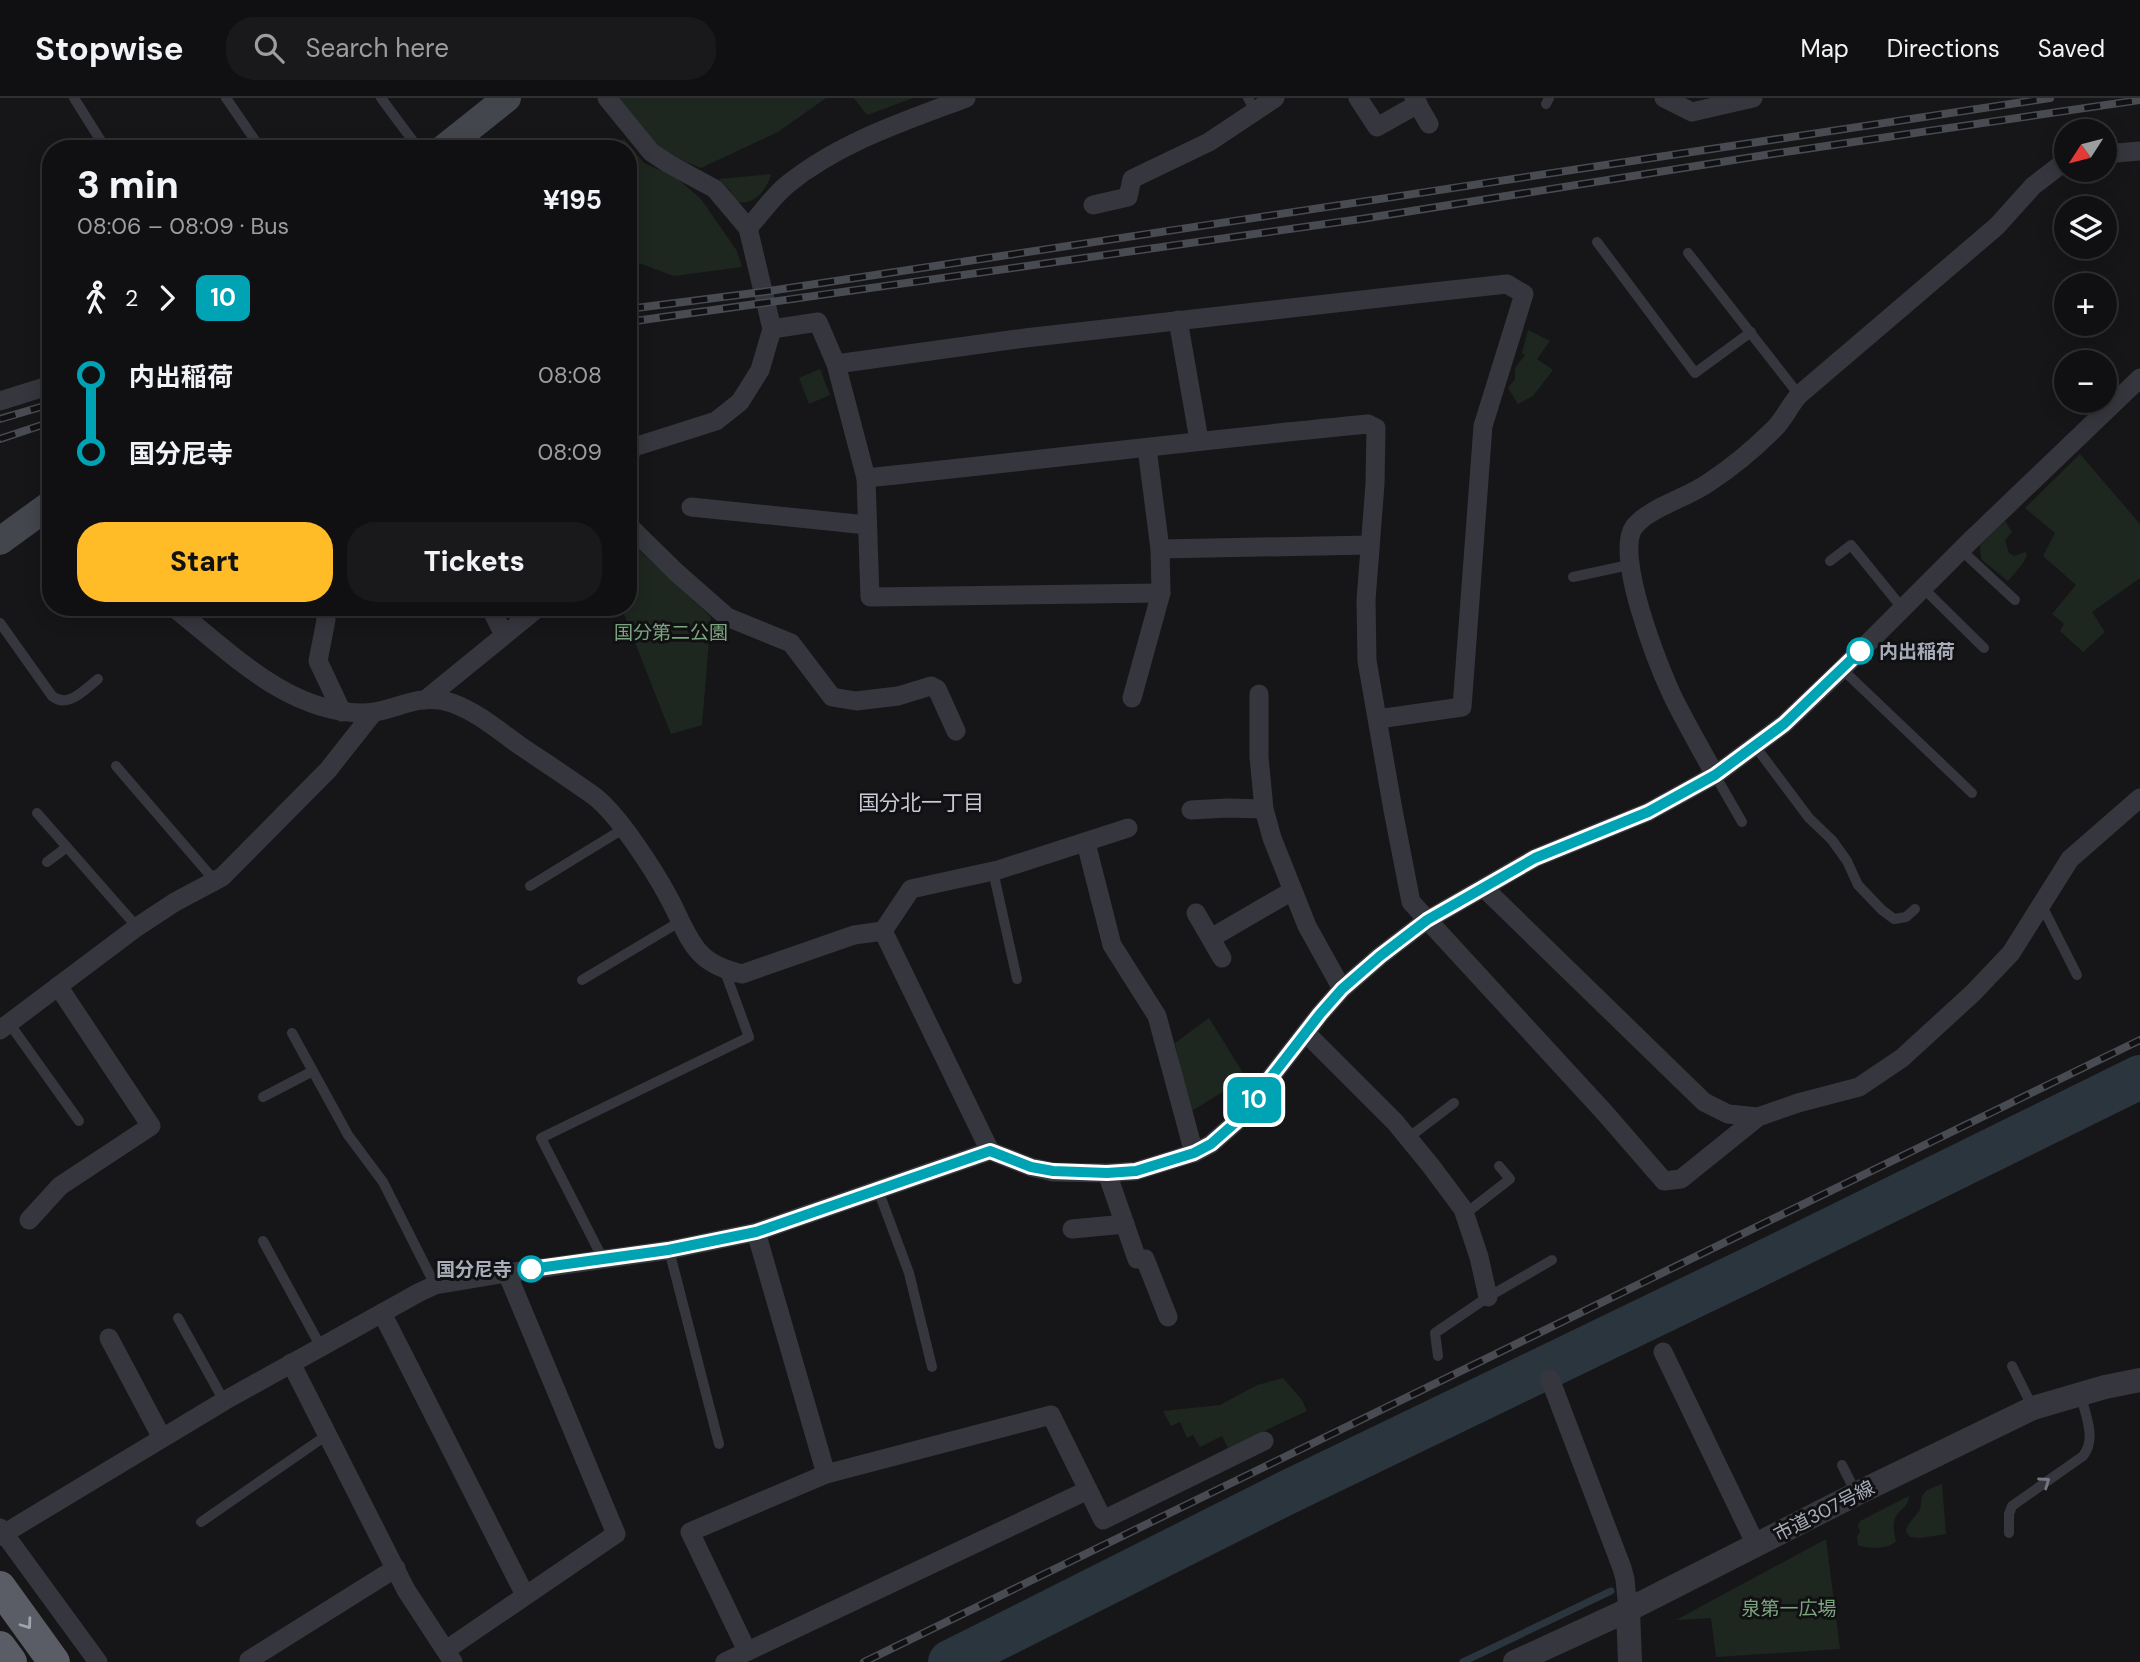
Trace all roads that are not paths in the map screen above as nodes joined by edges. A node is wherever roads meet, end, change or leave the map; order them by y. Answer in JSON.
{"nodes":[{"id":1,"x":75,"y":98,"type":"edge"},
{"id":2,"x":226,"y":98,"type":"edge"},
{"id":3,"x":381,"y":98,"type":"edge"},
{"id":4,"x":507,"y":98,"type":"edge"},
{"id":5,"x":607,"y":98,"type":"edge"},
{"id":6,"x":966,"y":98,"type":"edge"},
{"id":7,"x":1275,"y":98,"type":"edge"},
{"id":8,"x":1358,"y":98,"type":"edge"},
{"id":9,"x":1664,"y":98,"type":"edge"},
{"id":10,"x":1753,"y":98,"type":"edge"},
{"id":11,"x":1416,"y":101,"type":"edge"},
{"id":12,"x":1252,"y":105,"type":"edge"},
{"id":13,"x":1429,"y":124,"type":"dead end"},
{"id":14,"x":101,"y":140,"type":"edge"},
{"id":15,"x":255,"y":140,"type":"edge"},
{"id":16,"x":412,"y":140,"type":"edge"},
{"id":17,"x":454,"y":140,"type":"edge"},
{"id":18,"x":2140,"y":151,"type":"edge"},
{"id":19,"x":2118,"y":153,"type":"edge"},
{"id":20,"x":2054,"y":170,"type":"edge"},
{"id":21,"x":1093,"y":205,"type":"dead end"},
{"id":22,"x":748,"y":228,"type":"junction"},
{"id":23,"x":1597,"y":242,"type":"dead end"},
{"id":24,"x":1688,"y":253,"type":"dead end"},
{"id":25,"x":1178,"y":320,"type":"junction"},
{"id":26,"x":772,"y":329,"type":"junction"},
{"id":27,"x":1751,"y":332,"type":"junction"},
{"id":28,"x":836,"y":364,"type":"junction"},
{"id":29,"x":2140,"y":378,"type":"edge"},
{"id":30,"x":42,"y":388,"type":"edge"},
{"id":31,"x":1799,"y":395,"type":"junction"},
{"id":32,"x":0,"y":401,"type":"edge"},
{"id":33,"x":1199,"y":440,"type":"junction"},
{"id":34,"x":1147,"y":449,"type":"junction"},
{"id":35,"x":637,"y":452,"type":"edge"},
{"id":36,"x":866,"y":478,"type":"junction"},
{"id":37,"x":691,"y":507,"type":"dead end"},
{"id":38,"x":42,"y":512,"type":"edge"},
{"id":39,"x":867,"y":525,"type":"junction"},
{"id":40,"x":637,"y":535,"type":"edge"},
{"id":41,"x":0,"y":541,"type":"edge"},
{"id":42,"x":1370,"y":545,"type":"junction"},
{"id":43,"x":1160,"y":549,"type":"junction"},
{"id":44,"x":1961,"y":550,"type":"junction"},
{"id":45,"x":1830,"y":561,"type":"dead end"},
{"id":46,"x":1629,"y":565,"type":"junction"},
{"id":47,"x":1573,"y":577,"type":"dead end"},
{"id":48,"x":1923,"y":588,"type":"junction"},
{"id":49,"x":1161,"y":593,"type":"junction"},
{"id":50,"x":2015,"y":600,"type":"dead end"},
{"id":51,"x":1903,"y":609,"type":"junction"},
{"id":52,"x":184,"y":616,"type":"edge"},
{"id":53,"x":325,"y":616,"type":"edge"},
{"id":54,"x":494,"y":616,"type":"edge"},
{"id":55,"x":528,"y":616,"type":"edge"},
{"id":56,"x":0,"y":623,"type":"edge"},
{"id":57,"x":504,"y":635,"type":"junction"},
{"id":58,"x":1984,"y":648,"type":"dead end"},
{"id":59,"x":1842,"y":669,"type":"junction"},
{"id":60,"x":98,"y":679,"type":"dead end"},
{"id":61,"x":1259,"y":694,"type":"dead end"},
{"id":62,"x":1132,"y":698,"type":"dead end"},
{"id":63,"x":425,"y":700,"type":"junction"},
{"id":64,"x":342,"y":712,"type":"junction"},
{"id":65,"x":373,"y":713,"type":"junction"},
{"id":66,"x":1378,"y":719,"type":"junction"},
{"id":67,"x":956,"y":731,"type":"dead end"},
{"id":68,"x":1755,"y":746,"type":"junction"},
{"id":69,"x":116,"y":766,"type":"dead end"},
{"id":70,"x":1715,"y":775,"type":"junction"},
{"id":71,"x":1972,"y":793,"type":"dead end"},
{"id":72,"x":2140,"y":798,"type":"edge"},
{"id":73,"x":1264,"y":809,"type":"junction"},
{"id":74,"x":1191,"y":810,"type":"dead end"},
{"id":75,"x":37,"y":813,"type":"dead end"},
{"id":76,"x":1742,"y":822,"type":"dead end"},
{"id":77,"x":1128,"y":828,"type":"dead end"},
{"id":78,"x":623,"y":829,"type":"junction"},
{"id":79,"x":1086,"y":843,"type":"junction"},
{"id":80,"x":67,"y":847,"type":"junction"},
{"id":81,"x":47,"y":862,"type":"dead end"},
{"id":82,"x":993,"y":871,"type":"junction"},
{"id":83,"x":215,"y":882,"type":"junction"},
{"id":84,"x":530,"y":886,"type":"dead end"},
{"id":85,"x":1484,"y":888,"type":"junction"},
{"id":86,"x":1293,"y":891,"type":"junction"},
{"id":87,"x":2041,"y":904,"type":"junction"},
{"id":88,"x":1915,"y":909,"type":"dead end"},
{"id":89,"x":1196,"y":913,"type":"dead end"},
{"id":90,"x":1427,"y":920,"type":"junction"},
{"id":91,"x":681,"y":921,"type":"junction"},
{"id":92,"x":136,"y":927,"type":"junction"},
{"id":93,"x":883,"y":931,"type":"junction"},
{"id":94,"x":1211,"y":938,"type":"junction"},
{"id":95,"x":1222,"y":958,"type":"dead end"},
{"id":96,"x":724,"y":969,"type":"junction"},
{"id":97,"x":2077,"y":975,"type":"dead end"},
{"id":98,"x":1017,"y":979,"type":"dead end"},
{"id":99,"x":582,"y":980,"type":"dead end"},
{"id":100,"x":58,"y":986,"type":"junction"},
{"id":101,"x":1342,"y":989,"type":"junction"},
{"id":102,"x":5,"y":1026,"type":"edge"},
{"id":103,"x":292,"y":1033,"type":"dead end"},
{"id":104,"x":1306,"y":1033,"type":"junction"},
{"id":105,"x":313,"y":1071,"type":"junction"},
{"id":106,"x":264,"y":1097,"type":"dead end"},
{"id":107,"x":1454,"y":1103,"type":"dead end"},
{"id":108,"x":1758,"y":1117,"type":"junction"},
{"id":109,"x":79,"y":1121,"type":"dead end"},
{"id":110,"x":1408,"y":1138,"type":"junction"},
{"id":111,"x":990,"y":1151,"type":"junction"},
{"id":112,"x":1194,"y":1153,"type":"junction"},
{"id":113,"x":1499,"y":1166,"type":"dead end"},
{"id":114,"x":1107,"y":1173,"type":"junction"},
{"id":115,"x":878,"y":1190,"type":"junction"},
{"id":116,"x":1465,"y":1214,"type":"junction"},
{"id":117,"x":29,"y":1220,"type":"dead end"},
{"id":118,"x":1125,"y":1224,"type":"junction"},
{"id":119,"x":1072,"y":1229,"type":"dead end"},
{"id":120,"x":756,"y":1232,"type":"junction"},
{"id":121,"x":263,"y":1241,"type":"dead end"},
{"id":122,"x":668,"y":1250,"type":"junction"},
{"id":123,"x":603,"y":1259,"type":"junction"},
{"id":124,"x":1552,"y":1260,"type":"dead end"},
{"id":125,"x":507,"y":1273,"type":"junction"},
{"id":126,"x":435,"y":1285,"type":"junction"},
{"id":127,"x":1488,"y":1297,"type":"junction"},
{"id":128,"x":382,"y":1313,"type":"junction"},
{"id":129,"x":1168,"y":1317,"type":"dead end"},
{"id":130,"x":178,"y":1318,"type":"dead end"},
{"id":131,"x":109,"y":1338,"type":"dead end"},
{"id":132,"x":321,"y":1347,"type":"junction"},
{"id":133,"x":1663,"y":1352,"type":"dead end"},
{"id":134,"x":1438,"y":1356,"type":"dead end"},
{"id":135,"x":291,"y":1363,"type":"junction"},
{"id":136,"x":2012,"y":1366,"type":"dead end"},
{"id":137,"x":932,"y":1367,"type":"dead end"},
{"id":138,"x":1550,"y":1379,"type":"dead end"},
{"id":139,"x":2140,"y":1380,"type":"edge"},
{"id":140,"x":2080,"y":1394,"type":"junction"},
{"id":141,"x":224,"y":1401,"type":"junction"},
{"id":142,"x":2033,"y":1408,"type":"junction"},
{"id":143,"x":327,"y":1435,"type":"junction"},
{"id":144,"x":162,"y":1437,"type":"junction"},
{"id":145,"x":1264,"y":1441,"type":"dead end"},
{"id":146,"x":719,"y":1444,"type":"dead end"},
{"id":147,"x":1842,"y":1465,"type":"dead end"},
{"id":148,"x":826,"y":1474,"type":"junction"},
{"id":149,"x":1088,"y":1490,"type":"junction"},
{"id":150,"x":1856,"y":1494,"type":"junction"},
{"id":151,"x":201,"y":1522,"type":"dead end"},
{"id":152,"x":1,"y":1532,"type":"edge"},
{"id":153,"x":2009,"y":1533,"type":"dead end"},
{"id":154,"x":1756,"y":1545,"type":"junction"},
{"id":155,"x":396,"y":1568,"type":"junction"},
{"id":156,"x":0,"y":1587,"type":"edge"},
{"id":157,"x":525,"y":1595,"type":"junction"},
{"id":158,"x":1626,"y":1595,"type":"junction"},
{"id":159,"x":0,"y":1647,"type":"edge"},
{"id":160,"x":747,"y":1651,"type":"junction"},
{"id":161,"x":449,"y":1656,"type":"edge"},
{"id":162,"x":249,"y":1661,"type":"edge"},
{"id":163,"x":11,"y":1662,"type":"edge"},
{"id":164,"x":54,"y":1662,"type":"edge"},
{"id":165,"x":99,"y":1662,"type":"edge"},
{"id":166,"x":725,"y":1662,"type":"edge"},
{"id":167,"x":1515,"y":1662,"type":"edge"},
{"id":168,"x":1630,"y":1662,"type":"edge"}],
"edges":[{"from":1,"to":14,"type":"lane"},
{"from":2,"to":15,"type":"lane"},
{"from":3,"to":16,"type":"lane"},
{"from":4,"to":17,"type":"main road"},
{"from":5,"to":22,"type":"street"},
{"from":6,"to":22,"type":"street"},
{"from":7,"to":12,"type":"street"},
{"from":8,"to":11,"type":"street"},
{"from":9,"to":10,"type":"street"},
{"from":11,"to":13,"type":"street"},
{"from":12,"to":21,"type":"street"},
{"from":18,"to":19,"type":"street"},
{"from":20,"to":31,"type":"street"},
{"from":22,"to":26,"type":"street"},
{"from":23,"to":27,"type":"lane"},
{"from":24,"to":27,"type":"lane"},
{"from":25,"to":28,"type":"street"},
{"from":25,"to":33,"type":"street"},
{"from":25,"to":66,"type":"street"},
{"from":26,"to":28,"type":"street"},
{"from":26,"to":35,"type":"street"},
{"from":27,"to":31,"type":"lane"},
{"from":28,"to":36,"type":"street"},
{"from":29,"to":44,"type":"street"},
{"from":30,"to":32,"type":"street"},
{"from":31,"to":46,"type":"street"},
{"from":33,"to":34,"type":"street"},
{"from":33,"to":42,"type":"street"},
{"from":34,"to":36,"type":"street"},
{"from":34,"to":43,"type":"street"},
{"from":36,"to":39,"type":"street"},
{"from":37,"to":39,"type":"street"},
{"from":38,"to":41,"type":"main road"},
{"from":39,"to":49,"type":"street"},
{"from":40,"to":67,"type":"street"},
{"from":42,"to":43,"type":"street"},
{"from":42,"to":66,"type":"street"},
{"from":43,"to":49,"type":"street"},
{"from":44,"to":48,"type":"street"},
{"from":44,"to":50,"type":"lane"},
{"from":45,"to":51,"type":"lane"},
{"from":46,"to":47,"type":"lane"},
{"from":46,"to":70,"type":"street"},
{"from":48,"to":51,"type":"street"},
{"from":48,"to":58,"type":"lane"},
{"from":49,"to":62,"type":"street"},
{"from":51,"to":59,"type":"street"},
{"from":52,"to":64,"type":"street"},
{"from":53,"to":64,"type":"street"},
{"from":54,"to":57,"type":"street"},
{"from":55,"to":57,"type":"street"},
{"from":56,"to":60,"type":"lane"},
{"from":57,"to":63,"type":"street"},
{"from":59,"to":68,"type":"street"},
{"from":59,"to":71,"type":"lane"},
{"from":61,"to":73,"type":"street"},
{"from":63,"to":65,"type":"street"},
{"from":63,"to":78,"type":"street"},
{"from":64,"to":65,"type":"street"},
{"from":65,"to":83,"type":"street"},
{"from":66,"to":90,"type":"street"},
{"from":68,"to":70,"type":"street"},
{"from":68,"to":88,"type":"lane"},
{"from":69,"to":83,"type":"lane"},
{"from":70,"to":76,"type":"lane"},
{"from":70,"to":85,"type":"street"},
{"from":72,"to":87,"type":"street"},
{"from":73,"to":74,"type":"street"},
{"from":73,"to":86,"type":"street"},
{"from":75,"to":80,"type":"lane"},
{"from":77,"to":79,"type":"street"},
{"from":78,"to":84,"type":"lane"},
{"from":78,"to":91,"type":"street"},
{"from":79,"to":82,"type":"street"},
{"from":79,"to":112,"type":"street"},
{"from":80,"to":81,"type":"lane"},
{"from":80,"to":92,"type":"lane"},
{"from":82,"to":93,"type":"street"},
{"from":82,"to":98,"type":"lane"},
{"from":83,"to":92,"type":"street"},
{"from":85,"to":90,"type":"street"},
{"from":85,"to":108,"type":"street"},
{"from":86,"to":94,"type":"street"},
{"from":86,"to":101,"type":"street"},
{"from":87,"to":97,"type":"lane"},
{"from":87,"to":108,"type":"street"},
{"from":89,"to":94,"type":"street"},
{"from":90,"to":101,"type":"street"},
{"from":90,"to":108,"type":"street"},
{"from":91,"to":96,"type":"street"},
{"from":91,"to":99,"type":"lane"},
{"from":92,"to":100,"type":"street"},
{"from":93,"to":96,"type":"street"},
{"from":93,"to":111,"type":"street"},
{"from":94,"to":95,"type":"street"},
{"from":96,"to":123,"type":"lane"},
{"from":100,"to":102,"type":"street"},
{"from":100,"to":117,"type":"street"},
{"from":101,"to":104,"type":"street"},
{"from":102,"to":109,"type":"lane"},
{"from":103,"to":105,"type":"lane"},
{"from":104,"to":110,"type":"street"},
{"from":104,"to":112,"type":"street"},
{"from":105,"to":106,"type":"lane"},
{"from":105,"to":126,"type":"lane"},
{"from":107,"to":110,"type":"lane"},
{"from":110,"to":116,"type":"street"},
{"from":111,"to":114,"type":"street"},
{"from":111,"to":115,"type":"street"},
{"from":112,"to":114,"type":"street"},
{"from":113,"to":116,"type":"lane"},
{"from":114,"to":118,"type":"street"},
{"from":115,"to":120,"type":"street"},
{"from":115,"to":137,"type":"lane"},
{"from":116,"to":127,"type":"street"},
{"from":118,"to":119,"type":"street"},
{"from":118,"to":129,"type":"street"},
{"from":120,"to":122,"type":"street"},
{"from":120,"to":148,"type":"street"},
{"from":121,"to":132,"type":"lane"},
{"from":122,"to":123,"type":"street"},
{"from":122,"to":146,"type":"lane"},
{"from":123,"to":125,"type":"street"},
{"from":124,"to":127,"type":"lane"},
{"from":125,"to":126,"type":"street"},
{"from":125,"to":157,"type":"street"},
{"from":126,"to":128,"type":"street"},
{"from":127,"to":134,"type":"lane"},
{"from":128,"to":132,"type":"street"},
{"from":128,"to":157,"type":"street"},
{"from":130,"to":141,"type":"lane"},
{"from":131,"to":144,"type":"street"},
{"from":132,"to":135,"type":"street"},
{"from":133,"to":154,"type":"street"},
{"from":135,"to":141,"type":"street"},
{"from":135,"to":143,"type":"street"},
{"from":136,"to":142,"type":"lane"},
{"from":138,"to":158,"type":"street"},
{"from":139,"to":140,"type":"street","name":"市道307号線"},
{"from":140,"to":142,"type":"street","name":"市道307号線"},
{"from":153,"to":140,"type":"lane","one_way":true},
{"from":141,"to":144,"type":"street"},
{"from":142,"to":150,"type":"street","name":"市道307号線"},
{"from":143,"to":151,"type":"lane"},
{"from":143,"to":155,"type":"street"},
{"from":144,"to":152,"type":"street"},
{"from":145,"to":149,"type":"street"},
{"from":147,"to":150,"type":"lane"},
{"from":148,"to":149,"type":"street"},
{"from":148,"to":160,"type":"street"},
{"from":149,"to":160,"type":"street"},
{"from":150,"to":154,"type":"street","name":"市道307号線"},
{"from":152,"to":165,"type":"street"},
{"from":154,"to":158,"type":"street","name":"市道307号線"},
{"from":155,"to":161,"type":"street"},
{"from":155,"to":162,"type":"street"},
{"from":156,"to":164,"type":"highway","one_way":true},
{"from":157,"to":161,"type":"street"},
{"from":158,"to":167,"type":"street","name":"市道307号線"},
{"from":158,"to":168,"type":"street"},
{"from":159,"to":163,"type":"highway"},
{"from":160,"to":166,"type":"street"}]}
